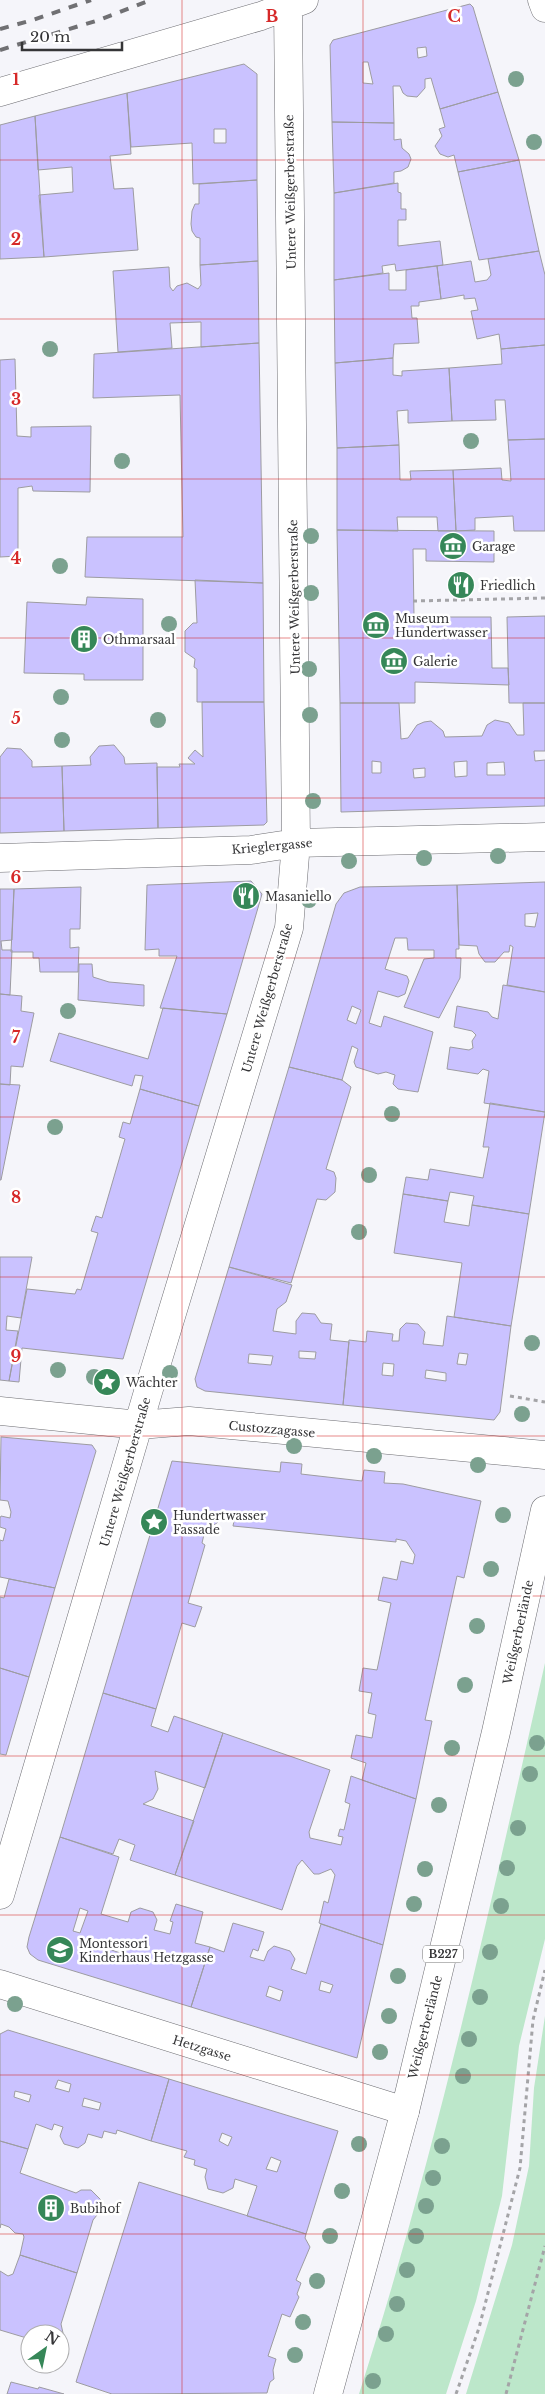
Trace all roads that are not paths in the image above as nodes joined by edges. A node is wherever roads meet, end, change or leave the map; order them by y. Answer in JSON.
{"nodes":[{"id":1,"x":542,"y":0,"type":"edge"},
{"id":2,"x":292,"y":2,"type":"edge"},
{"id":3,"x":545,"y":8,"type":"edge"},
{"id":4,"x":0,"y":92,"type":"edge"},
{"id":5,"x":545,"y":837,"type":"edge"},
{"id":6,"x":296,"y":843,"type":"junction"},
{"id":7,"x":0,"y":858,"type":"edge"},
{"id":8,"x":0,"y":1411,"type":"edge"},
{"id":9,"x":139,"y":1425,"type":"junction"},
{"id":10,"x":545,"y":1455,"type":"edge"},
{"id":11,"x":545,"y":1510,"type":"edge"},
{"id":12,"x":0,"y":1895,"type":"edge"},
{"id":13,"x":0,"y":1984,"type":"edge"},
{"id":14,"x":405,"y":2111,"type":"junction"},
{"id":15,"x":328,"y":2394,"type":"edge"}],
"edges":[{"from":1,"to":3,"type":"street"},
{"from":2,"to":4,"type":"street"},
{"from":2,"to":6,"type":"street","name":"Untere Weißgerberstraße"},
{"from":5,"to":6,"type":"street","name":"Krieglergasse"},
{"from":6,"to":7,"type":"street","name":"Krieglergasse"},
{"from":6,"to":9,"type":"street","name":"Untere Weißgerberstraße"},
{"from":8,"to":9,"type":"street","name":"Custozzagasse"},
{"from":9,"to":10,"type":"street","name":"Custozzagasse"},
{"from":9,"to":12,"type":"street","name":"Untere Weißgerberstraße"},
{"from":11,"to":14,"type":"street","name":"Weißgerberlände","number":"B227"},
{"from":13,"to":14,"type":"street","name":"Hetzgasse"},
{"from":14,"to":15,"type":"street","name":"Weißgerberlände","number":"B227"}]}
